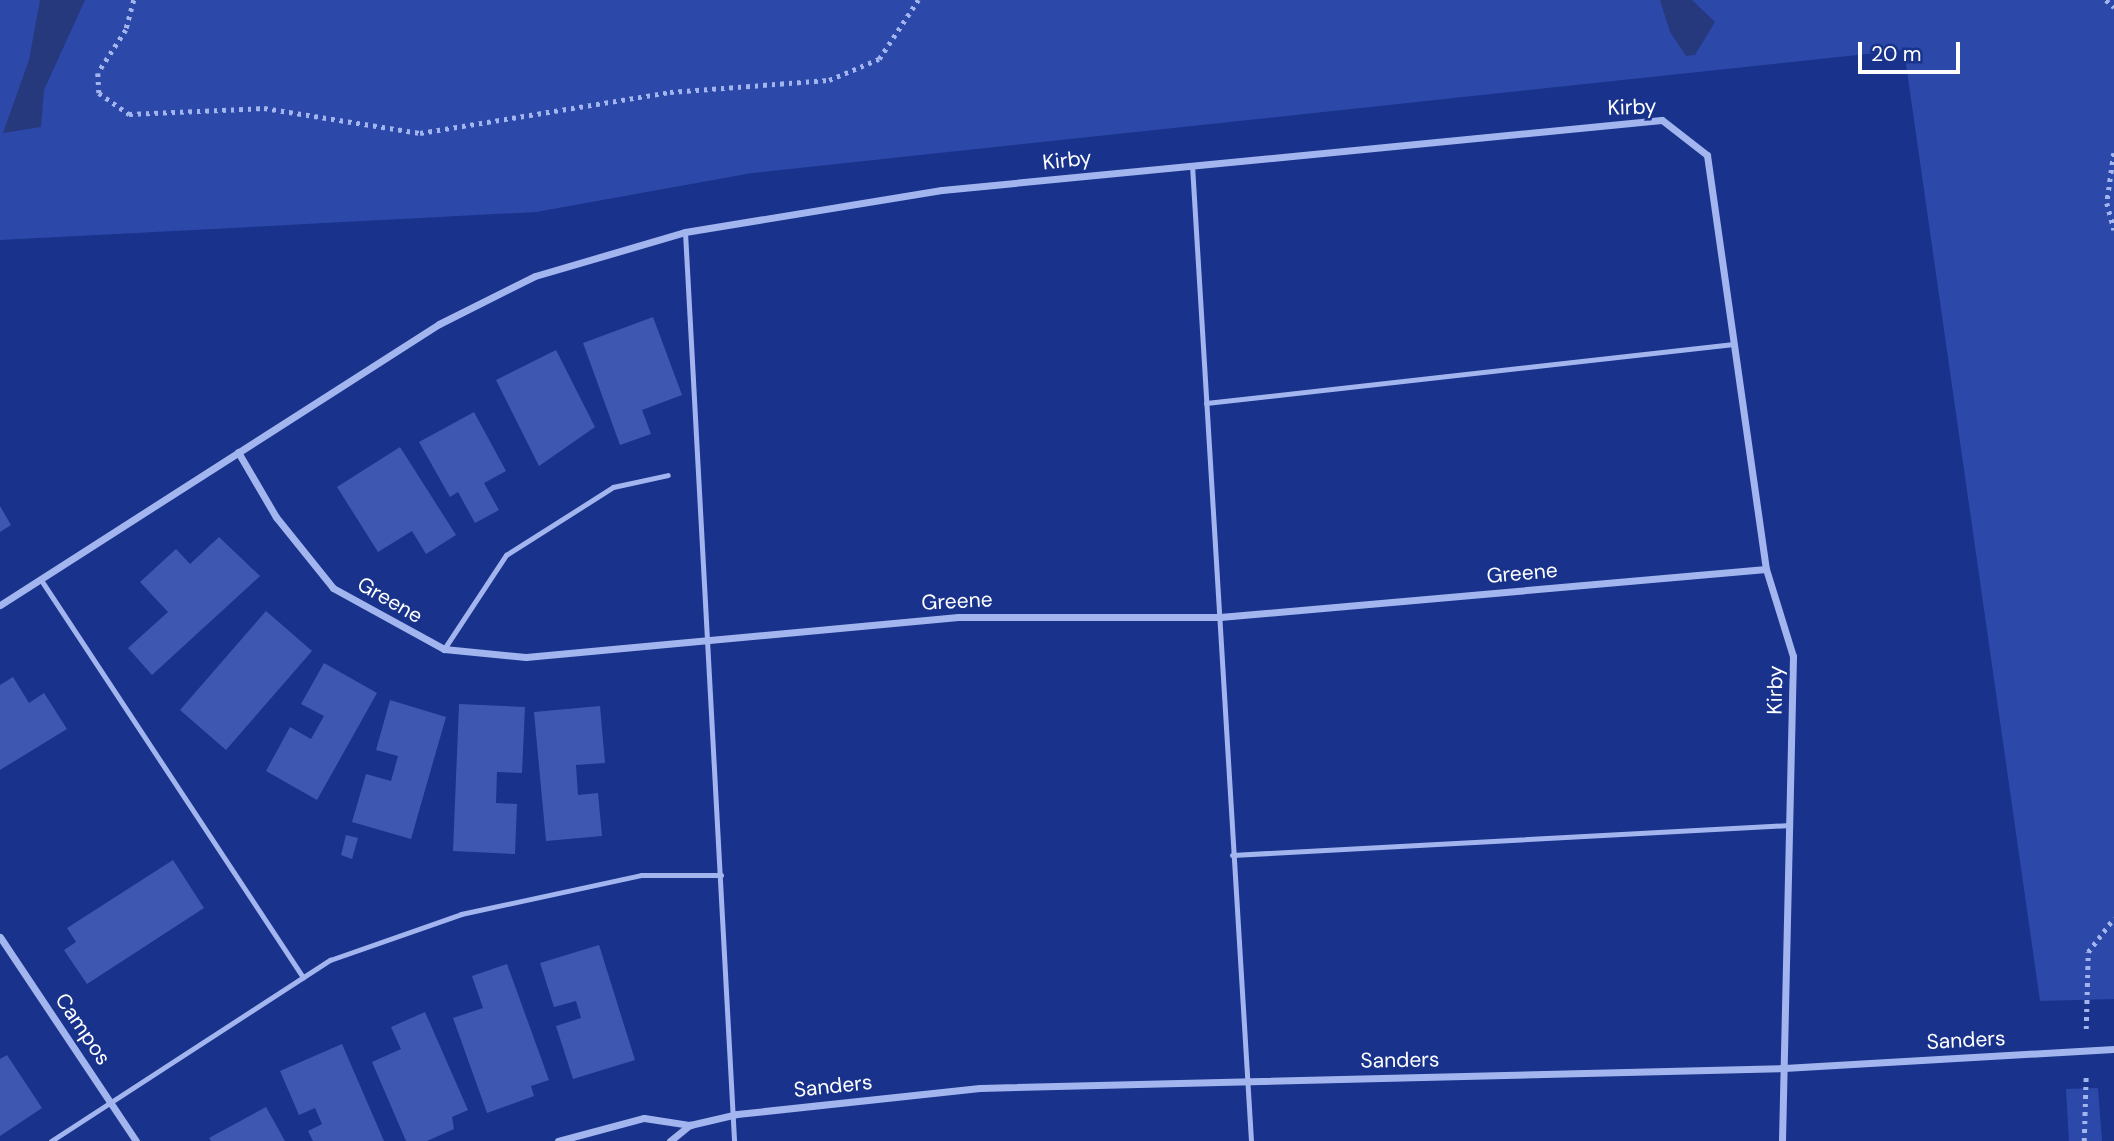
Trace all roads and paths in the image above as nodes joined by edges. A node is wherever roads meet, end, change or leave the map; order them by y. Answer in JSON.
{"nodes":[{"id":1,"x":134,"y":0,"type":"edge"},
{"id":2,"x":918,"y":0,"type":"edge"},
{"id":3,"x":2106,"y":0,"type":"edge"},
{"id":4,"x":2114,"y":7,"type":"edge"},
{"id":5,"x":2114,"y":153,"type":"edge"},
{"id":6,"x":1192,"y":166,"type":"junction"},
{"id":7,"x":2114,"y":230,"type":"edge"},
{"id":8,"x":685,"y":232,"type":"junction"},
{"id":9,"x":1734,"y":344,"type":"junction"},
{"id":10,"x":1206,"y":403,"type":"junction"},
{"id":11,"x":238,"y":452,"type":"junction"},
{"id":12,"x":668,"y":475,"type":"dead end"},
{"id":13,"x":1766,"y":569,"type":"junction"},
{"id":14,"x":41,"y":580,"type":"junction"},
{"id":15,"x":0,"y":605,"type":"edge"},
{"id":16,"x":1220,"y":617,"type":"junction"},
{"id":17,"x":710,"y":641,"type":"junction"},
{"id":18,"x":444,"y":649,"type":"junction"},
{"id":19,"x":1790,"y":825,"type":"junction"},
{"id":20,"x":1232,"y":855,"type":"junction"},
{"id":21,"x":721,"y":875,"type":"junction"},
{"id":22,"x":2114,"y":918,"type":"edge"},
{"id":23,"x":0,"y":937,"type":"edge"},
{"id":24,"x":303,"y":977,"type":"junction"},
{"id":25,"x":2086,"y":1029,"type":"dead end"},
{"id":26,"x":2114,"y":1049,"type":"edge"},
{"id":27,"x":1784,"y":1068,"type":"junction"},
{"id":28,"x":2086,"y":1074,"type":"dead end"},
{"id":29,"x":1248,"y":1081,"type":"junction"},
{"id":30,"x":109,"y":1101,"type":"junction"},
{"id":31,"x":733,"y":1115,"type":"junction"},
{"id":32,"x":690,"y":1125,"type":"junction"},
{"id":33,"x":51,"y":1141,"type":"edge"},
{"id":34,"x":136,"y":1141,"type":"edge"},
{"id":35,"x":558,"y":1141,"type":"edge"},
{"id":36,"x":670,"y":1141,"type":"edge"},
{"id":37,"x":734,"y":1141,"type":"edge"},
{"id":38,"x":1251,"y":1141,"type":"edge"},
{"id":39,"x":1782,"y":1141,"type":"edge"},
{"id":40,"x":2084,"y":1141,"type":"edge"}],
"edges":[{"from":1,"to":2,"type":"path"},
{"from":3,"to":4,"type":"path"},
{"from":5,"to":7,"type":"path"},
{"from":6,"to":8,"type":"street","name":"Kirby"},
{"from":6,"to":9,"type":"street","name":"Kirby"},
{"from":6,"to":10,"type":"lane"},
{"from":8,"to":11,"type":"street","name":"Kirby"},
{"from":8,"to":17,"type":"lane"},
{"from":9,"to":10,"type":"lane"},
{"from":9,"to":13,"type":"street","name":"Kirby"},
{"from":10,"to":16,"type":"lane"},
{"from":11,"to":14,"type":"street","name":"Kirby"},
{"from":11,"to":18,"type":"street","name":"Greene"},
{"from":12,"to":18,"type":"lane"},
{"from":13,"to":16,"type":"street","name":"Greene"},
{"from":13,"to":19,"type":"street","name":"Kirby"},
{"from":14,"to":15,"type":"street","name":"Kirby"},
{"from":14,"to":24,"type":"lane"},
{"from":16,"to":17,"type":"street","name":"Greene"},
{"from":16,"to":20,"type":"lane"},
{"from":17,"to":18,"type":"street","name":"Greene"},
{"from":17,"to":21,"type":"lane"},
{"from":19,"to":20,"type":"lane"},
{"from":19,"to":27,"type":"street","name":"Kirby"},
{"from":20,"to":29,"type":"lane"},
{"from":21,"to":24,"type":"lane"},
{"from":21,"to":31,"type":"lane"},
{"from":22,"to":25,"type":"path"},
{"from":23,"to":30,"type":"street","name":"Campos"},
{"from":24,"to":30,"type":"lane"},
{"from":26,"to":27,"type":"street","name":"Sanders"},
{"from":27,"to":29,"type":"street","name":"Sanders"},
{"from":27,"to":39,"type":"street","name":"Kirby"},
{"from":28,"to":40,"type":"path"},
{"from":29,"to":31,"type":"street","name":"Sanders"},
{"from":29,"to":38,"type":"lane"},
{"from":30,"to":33,"type":"lane"},
{"from":30,"to":34,"type":"street","name":"Campos"},
{"from":31,"to":32,"type":"street","name":"Sanders"},
{"from":31,"to":37,"type":"lane"},
{"from":32,"to":35,"type":"street","name":"Sanders"},
{"from":32,"to":36,"type":"street","name":"Sanders"}]}
